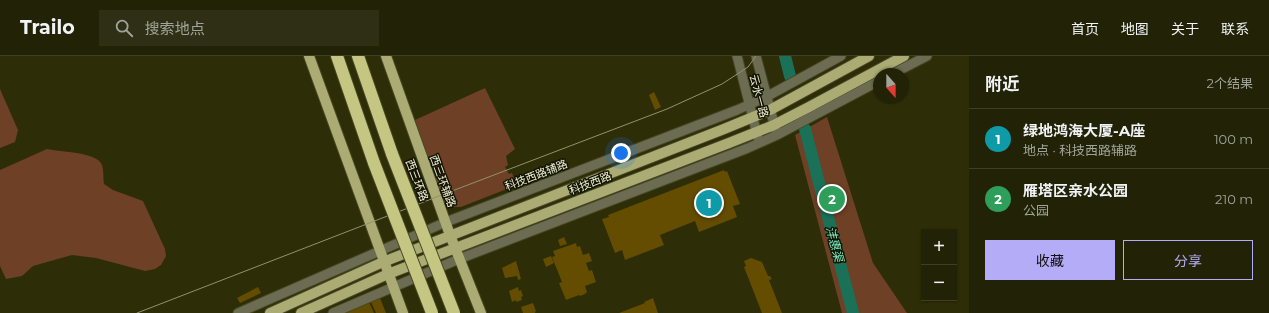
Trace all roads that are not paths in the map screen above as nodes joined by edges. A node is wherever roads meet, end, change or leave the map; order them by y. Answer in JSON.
{"nodes":[{"id":1,"x":309,"y":56,"type":"edge"},
{"id":2,"x":337,"y":56,"type":"edge"},
{"id":3,"x":358,"y":56,"type":"edge"},
{"id":4,"x":386,"y":56,"type":"edge"},
{"id":5,"x":737,"y":56,"type":"edge"},
{"id":6,"x":756,"y":56,"type":"edge"},
{"id":7,"x":841,"y":56,"type":"edge"},
{"id":8,"x":869,"y":56,"type":"edge"},
{"id":9,"x":904,"y":56,"type":"edge"},
{"id":10,"x":927,"y":56,"type":"edge"},
{"id":11,"x":904,"y":68,"type":"edge"},
{"id":12,"x":873,"y":84,"type":"edge"},
{"id":13,"x":766,"y":97,"type":"junction"},
{"id":14,"x":749,"y":105,"type":"junction"},
{"id":15,"x":770,"y":110,"type":"junction"},
{"id":16,"x":752,"y":117,"type":"junction"},
{"id":17,"x":775,"y":130,"type":"junction"},
{"id":18,"x":756,"y":132,"type":"junction"},
{"id":19,"x":759,"y":143,"type":"junction"},
{"id":20,"x":446,"y":222,"type":"junction"},
{"id":21,"x":450,"y":235,"type":"junction"},
{"id":22,"x":455,"y":248,"type":"junction"},
{"id":23,"x":379,"y":251,"type":"junction"},
{"id":24,"x":459,"y":259,"type":"junction"},
{"id":25,"x":383,"y":262,"type":"junction"},
{"id":26,"x":388,"y":274,"type":"junction"},
{"id":27,"x":393,"y":287,"type":"junction"},
{"id":28,"x":238,"y":313,"type":"edge"},
{"id":29,"x":270,"y":313,"type":"edge"},
{"id":30,"x":301,"y":313,"type":"edge"},
{"id":31,"x":333,"y":313,"type":"edge"},
{"id":32,"x":403,"y":313,"type":"edge"},
{"id":33,"x":432,"y":313,"type":"edge"},
{"id":34,"x":454,"y":313,"type":"edge"},
{"id":35,"x":481,"y":313,"type":"edge"}],
"edges":[{"from":1,"to":23,"type":"main road"},
{"from":2,"to":33,"type":"highway","bridge":true},
{"from":3,"to":34,"type":"highway","name":"西三环路","bridge":true},
{"from":4,"to":20,"type":"main road","name":"西三环辅路"},
{"from":5,"to":14,"type":"street","name":"云水一路"},
{"from":6,"to":13,"type":"street","name":"云水一路"},
{"from":7,"to":13,"type":"street","name":"科技西路辅路"},
{"from":8,"to":15,"type":"main road","name":"科技西路"},
{"from":9,"to":17,"type":"main road","name":"科技西路"},
{"from":10,"to":11,"type":"street"},
{"from":12,"to":17,"type":"street"},
{"from":13,"to":14,"type":"street","name":"科技西路辅路"},
{"from":13,"to":15,"type":"street","name":"云水一路"},
{"from":14,"to":16,"type":"street","name":"云水一路"},
{"from":14,"to":20,"type":"street","name":"科技西路辅路"},
{"from":15,"to":16,"type":"main road","name":"科技西路"},
{"from":15,"to":17,"type":"street","name":"云水一路"},
{"from":16,"to":18,"type":"street","name":"云水一路"},
{"from":16,"to":21,"type":"main road","name":"科技西路"},
{"from":17,"to":18,"type":"main road","name":"科技西路"},
{"from":17,"to":19,"type":"street"},
{"from":18,"to":19,"type":"street","name":"云水一路"},
{"from":18,"to":22,"type":"main road","name":"科技西路"},
{"from":19,"to":24,"type":"street"},
{"from":20,"to":21,"type":"main road","name":"西三环辅路"},
{"from":20,"to":23,"type":"street","name":"科技西路辅路"},
{"from":21,"to":22,"type":"main road","name":"西三环辅路"},
{"from":21,"to":25,"type":"main road","name":"科技西路"},
{"from":22,"to":24,"type":"main road","name":"西三环辅路"},
{"from":22,"to":26,"type":"main road","name":"科技西路"},
{"from":23,"to":25,"type":"main road"},
{"from":23,"to":28,"type":"street","name":"科技西路辅路"},
{"from":24,"to":27,"type":"street"},
{"from":24,"to":35,"type":"main road","name":"西三环辅路"},
{"from":25,"to":26,"type":"main road"},
{"from":25,"to":29,"type":"main road","name":"科技西路"},
{"from":26,"to":27,"type":"main road"},
{"from":26,"to":30,"type":"main road","name":"科技西路"},
{"from":27,"to":31,"type":"street"},
{"from":27,"to":32,"type":"main road"}]}
